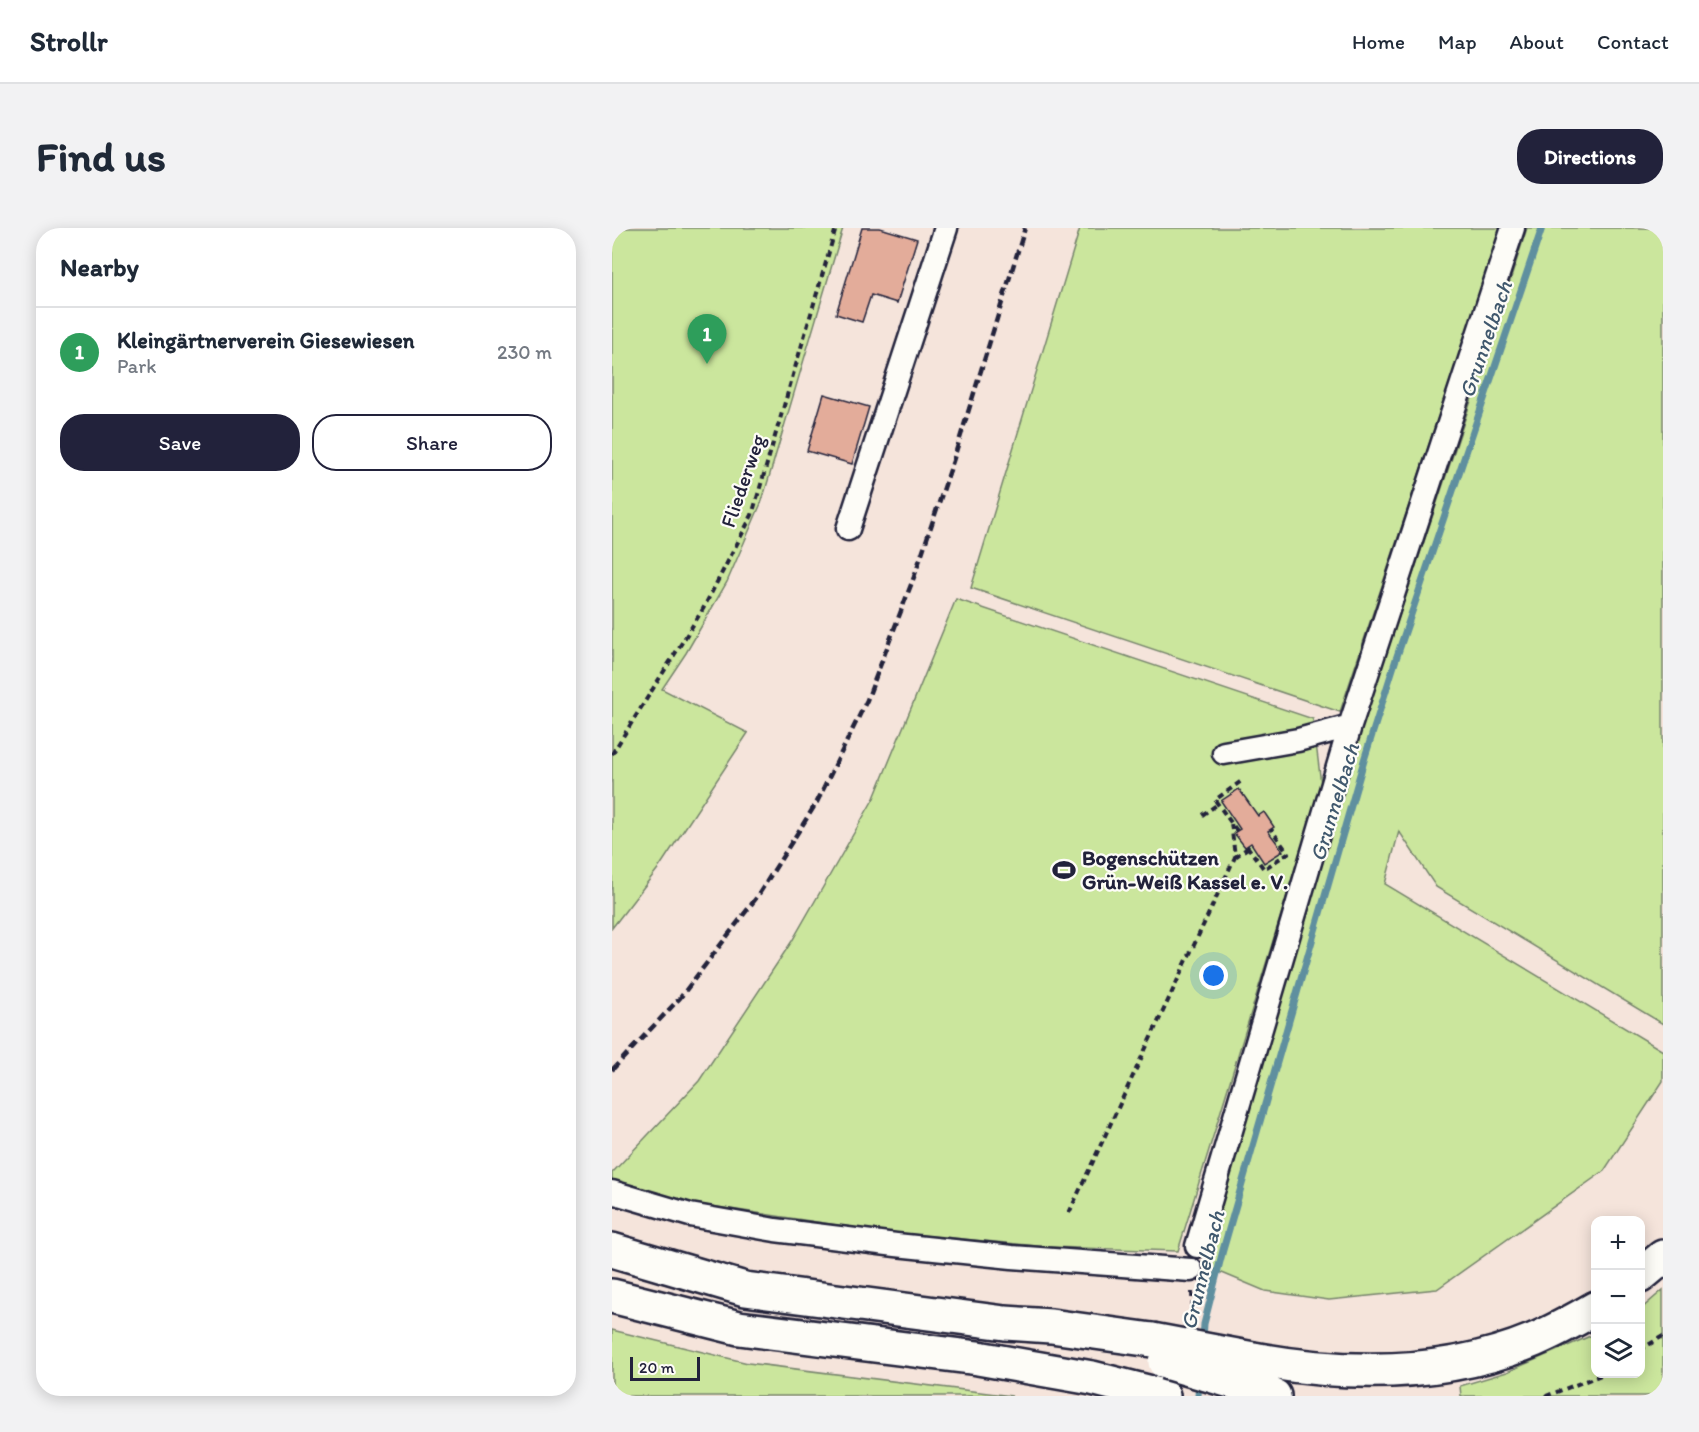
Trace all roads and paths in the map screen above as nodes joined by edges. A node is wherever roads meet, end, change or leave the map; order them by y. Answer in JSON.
{"nodes":[{"id":1,"x":837,"y":228,"type":"edge"},
{"id":2,"x":946,"y":228,"type":"edge"},
{"id":3,"x":1513,"y":228,"type":"edge"},
{"id":4,"x":848,"y":529,"type":"dead end"},
{"id":5,"x":1350,"y":726,"type":"junction"},
{"id":6,"x":1224,"y":753,"type":"dead end"},
{"id":7,"x":612,"y":754,"type":"edge"},
{"id":8,"x":1243,"y":780,"type":"dead end"},
{"id":9,"x":1218,"y":804,"type":"junction"},
{"id":10,"x":1202,"y":815,"type":"dead end"},
{"id":11,"x":1231,"y":822,"type":"junction"},
{"id":12,"x":1271,"y":829,"type":"dead end"},
{"id":13,"x":1237,"y":831,"type":"dead end"},
{"id":14,"x":1235,"y":857,"type":"junction"},
{"id":15,"x":612,"y":1192,"type":"edge"},
{"id":16,"x":1069,"y":1214,"type":"dead end"},
{"id":17,"x":1197,"y":1246,"type":"dead end"},
{"id":18,"x":612,"y":1250,"type":"edge"},
{"id":19,"x":1663,"y":1257,"type":"edge"},
{"id":20,"x":1191,"y":1270,"type":"joint"},
{"id":21,"x":1645,"y":1273,"type":"edge"},
{"id":22,"x":612,"y":1296,"type":"edge"},
{"id":23,"x":1591,"y":1311,"type":"edge"},
{"id":24,"x":1193,"y":1321,"type":"dead end"},
{"id":25,"x":1663,"y":1336,"type":"edge"},
{"id":26,"x":1645,"y":1347,"type":"edge"},
{"id":27,"x":1593,"y":1378,"type":"edge"},
{"id":28,"x":1257,"y":1380,"type":"edge"},
{"id":29,"x":1153,"y":1393,"type":"edge"},
{"id":30,"x":1546,"y":1396,"type":"edge"}],
"edges":[{"from":1,"to":7,"type":"path","name":"Fliederweg"},
{"from":2,"to":4,"type":"lane"},
{"from":3,"to":5,"type":"lane"},
{"from":5,"to":6,"type":"lane"},
{"from":5,"to":17,"type":"lane"},
{"from":8,"to":9,"type":"path"},
{"from":9,"to":10,"type":"path"},
{"from":9,"to":11,"type":"path"},
{"from":11,"to":13,"type":"path"},
{"from":11,"to":14,"type":"path"},
{"from":12,"to":14,"type":"path"},
{"from":14,"to":16,"type":"path"},
{"from":15,"to":20,"type":"lane"},
{"from":18,"to":28,"type":"highway","bridge":true},
{"from":19,"to":21,"type":"highway"},
{"from":20,"to":24,"type":"path"},
{"from":22,"to":29,"type":"highway"},
{"from":23,"to":28,"type":"highway"},
{"from":25,"to":26,"type":"path"},
{"from":27,"to":30,"type":"path"}]}
